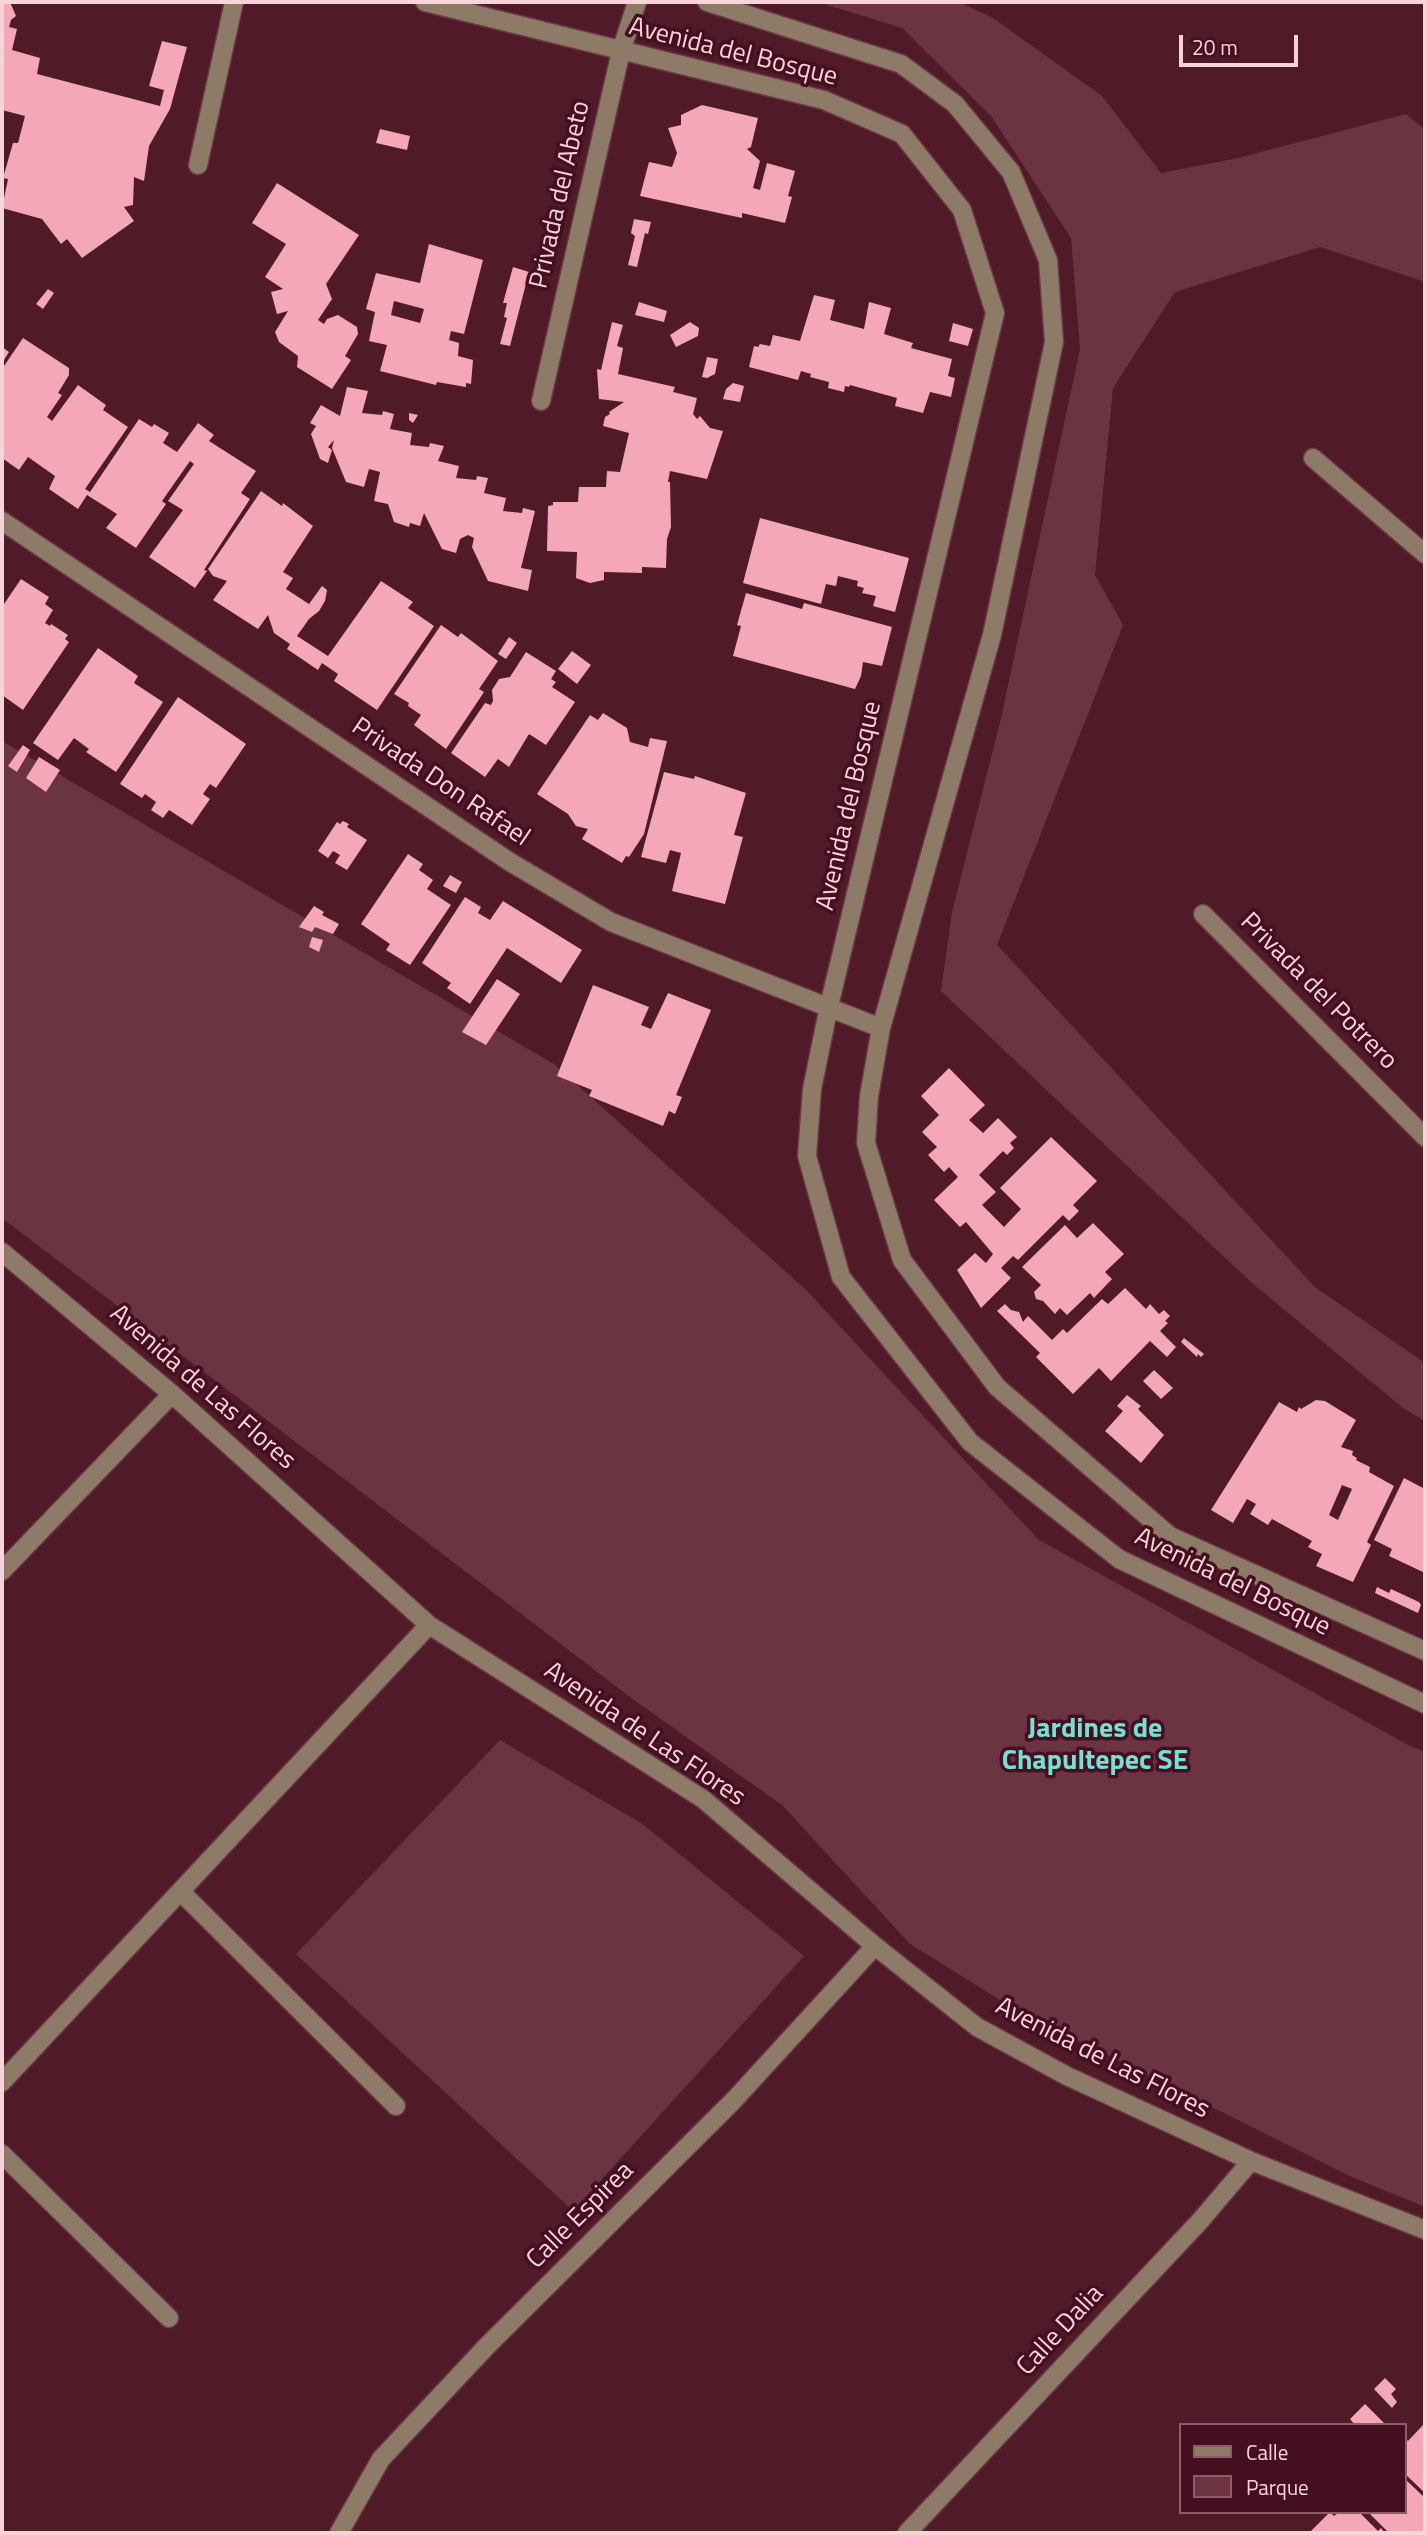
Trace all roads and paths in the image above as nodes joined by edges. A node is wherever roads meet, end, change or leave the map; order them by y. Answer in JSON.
{"nodes":[{"id":1,"x":234,"y":2,"type":"edge"},
{"id":2,"x":425,"y":2,"type":"edge"},
{"id":3,"x":637,"y":2,"type":"edge"},
{"id":4,"x":707,"y":2,"type":"edge"},
{"id":5,"x":621,"y":51,"type":"junction"},
{"id":6,"x":198,"y":165,"type":"dead end"},
{"id":7,"x":541,"y":401,"type":"dead end"},
{"id":8,"x":1313,"y":458,"type":"dead end"},
{"id":9,"x":2,"y":521,"type":"edge"},
{"id":10,"x":1425,"y":554,"type":"edge"},
{"id":11,"x":1203,"y":914,"type":"dead end"},
{"id":12,"x":829,"y":1006,"type":"junction"},
{"id":13,"x":881,"y":1028,"type":"junction"},
{"id":14,"x":1425,"y":1137,"type":"edge"},
{"id":15,"x":2,"y":1252,"type":"edge"},
{"id":16,"x":172,"y":1394,"type":"junction"},
{"id":17,"x":2,"y":1571,"type":"edge"},
{"id":18,"x":429,"y":1625,"type":"junction"},
{"id":19,"x":1425,"y":1651,"type":"edge"},
{"id":20,"x":1425,"y":1704,"type":"edge"},
{"id":21,"x":181,"y":1892,"type":"junction"},
{"id":22,"x":875,"y":1946,"type":"junction"},
{"id":23,"x":2,"y":2082,"type":"edge"},
{"id":24,"x":396,"y":2106,"type":"dead end"},
{"id":25,"x":2,"y":2154,"type":"edge"},
{"id":26,"x":1251,"y":2161,"type":"junction"},
{"id":27,"x":1425,"y":2230,"type":"edge"},
{"id":28,"x":169,"y":2318,"type":"dead end"},
{"id":29,"x":339,"y":2533,"type":"edge"},
{"id":30,"x":907,"y":2533,"type":"edge"}],
"edges":[{"from":1,"to":6,"type":"street"},
{"from":2,"to":5,"type":"street","name":"Avenida del Bosque"},
{"from":3,"to":5,"type":"street","name":"Privada del Abeto"},
{"from":4,"to":13,"type":"street","name":"Avenida del Bosque"},
{"from":5,"to":7,"type":"street","name":"Privada del Abeto"},
{"from":5,"to":12,"type":"street","name":"Avenida del Bosque"},
{"from":8,"to":10,"type":"street"},
{"from":9,"to":12,"type":"street","name":"Privada Don Rafael"},
{"from":11,"to":14,"type":"street","name":"Privada del Potrero"},
{"from":12,"to":13,"type":"street","name":"Privada Don Rafael"},
{"from":12,"to":20,"type":"street","name":"Avenida del Bosque"},
{"from":13,"to":19,"type":"street","name":"Avenida del Bosque"},
{"from":15,"to":16,"type":"street","name":"Avenida de Las Flores"},
{"from":16,"to":17,"type":"street"},
{"from":16,"to":18,"type":"street","name":"Avenida de Las Flores"},
{"from":18,"to":21,"type":"street"},
{"from":18,"to":22,"type":"street","name":"Avenida de Las Flores"},
{"from":21,"to":23,"type":"street"},
{"from":21,"to":24,"type":"street"},
{"from":22,"to":26,"type":"street","name":"Avenida de Las Flores"},
{"from":22,"to":29,"type":"street","name":"Calle Espirea"},
{"from":25,"to":28,"type":"street"},
{"from":26,"to":27,"type":"street","name":"Avenida de Las Flores"},
{"from":26,"to":30,"type":"street","name":"Calle Dalia"}]}
